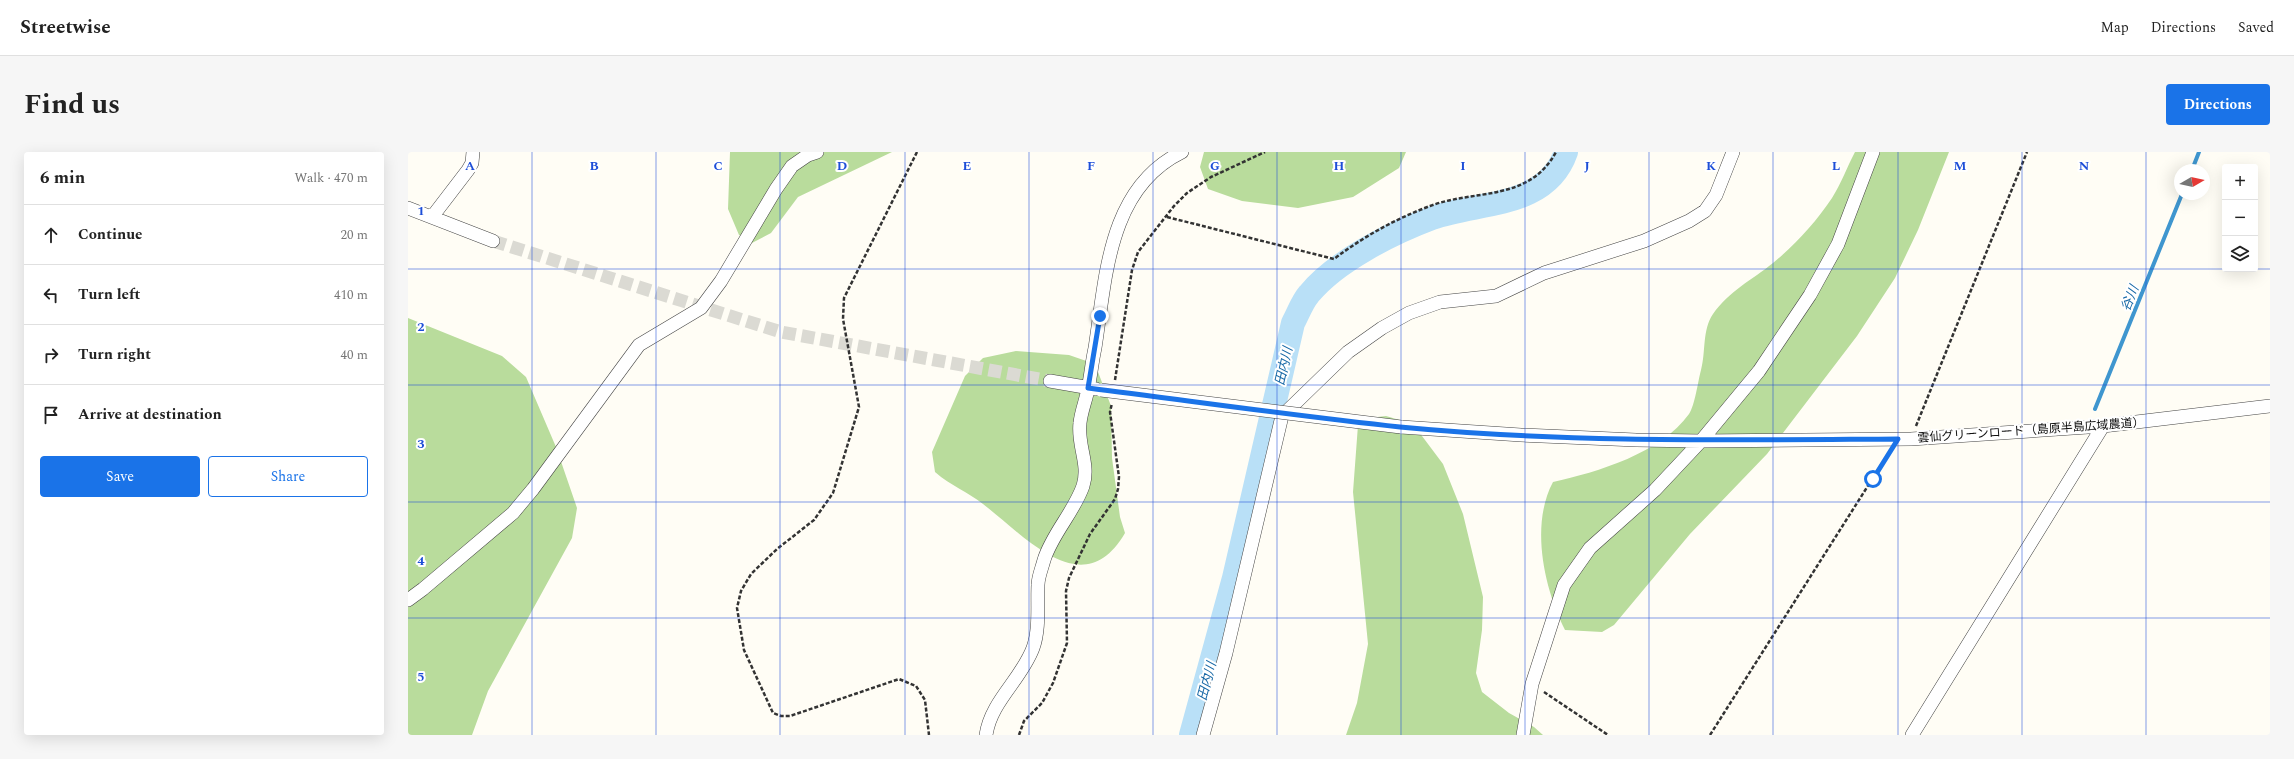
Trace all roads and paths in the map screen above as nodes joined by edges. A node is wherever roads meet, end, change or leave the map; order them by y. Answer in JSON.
{"nodes":[{"id":1,"x":473,"y":152,"type":"edge"},
{"id":2,"x":817,"y":152,"type":"edge"},
{"id":3,"x":917,"y":152,"type":"edge"},
{"id":4,"x":1182,"y":152,"type":"edge"},
{"id":5,"x":1265,"y":152,"type":"edge"},
{"id":6,"x":1556,"y":152,"type":"edge"},
{"id":7,"x":1732,"y":152,"type":"edge"},
{"id":8,"x":1873,"y":152,"type":"edge"},
{"id":9,"x":2027,"y":152,"type":"edge"},
{"id":10,"x":408,"y":208,"type":"edge"},
{"id":11,"x":432,"y":217,"type":"junction"},
{"id":12,"x":1166,"y":217,"type":"junction"},
{"id":13,"x":493,"y":241,"type":"tunnel mouth"},
{"id":14,"x":1050,"y":381,"type":"tunnel mouth"},
{"id":15,"x":1114,"y":381,"type":"dead end"},
{"id":16,"x":1088,"y":388,"type":"junction"},
{"id":17,"x":1107,"y":393,"type":"junction"},
{"id":18,"x":2270,"y":406,"type":"edge"},
{"id":19,"x":2103,"y":426,"type":"junction"},
{"id":20,"x":1904,"y":439,"type":"junction"},
{"id":21,"x":1700,"y":441,"type":"junction"},
{"id":22,"x":408,"y":600,"type":"edge"},
{"id":23,"x":1532,"y":684,"type":"junction"},
{"id":24,"x":930,"y":735,"type":"edge"},
{"id":25,"x":986,"y":735,"type":"edge"},
{"id":26,"x":1018,"y":735,"type":"edge"},
{"id":27,"x":1203,"y":735,"type":"edge"},
{"id":28,"x":1523,"y":735,"type":"edge"},
{"id":29,"x":1608,"y":735,"type":"edge"},
{"id":30,"x":1710,"y":735,"type":"edge"},
{"id":31,"x":1912,"y":735,"type":"edge"}],
"edges":[{"from":1,"to":11,"type":"street"},
{"from":2,"to":22,"type":"street"},
{"from":3,"to":24,"type":"path"},
{"from":4,"to":16,"type":"street"},
{"from":5,"to":12,"type":"path"},
{"from":6,"to":12,"type":"path"},
{"from":7,"to":27,"type":"street"},
{"from":8,"to":21,"type":"street"},
{"from":9,"to":20,"type":"path"},
{"from":10,"to":11,"type":"street"},
{"from":11,"to":13,"type":"street"},
{"from":12,"to":15,"type":"path"},
{"from":14,"to":16,"type":"street","name":"雲仙グリーンロード（島原半島広域農道）"},
{"from":16,"to":17,"type":"street","name":"雲仙グリーンロード（島原半島広域農道）"},
{"from":16,"to":25,"type":"street"},
{"from":17,"to":21,"type":"street","name":"雲仙グリーンロード（島原半島広域農道）","bridge":true},
{"from":17,"to":26,"type":"path"},
{"from":18,"to":19,"type":"street","name":"雲仙グリーンロード（島原半島広域農道）"},
{"from":19,"to":20,"type":"street","name":"雲仙グリーンロード（島原半島広域農道）"},
{"from":19,"to":31,"type":"street"},
{"from":20,"to":21,"type":"street","name":"雲仙グリーンロード（島原半島広域農道）"},
{"from":20,"to":30,"type":"path"},
{"from":21,"to":23,"type":"street"},
{"from":23,"to":28,"type":"street"},
{"from":23,"to":29,"type":"path"}]}
